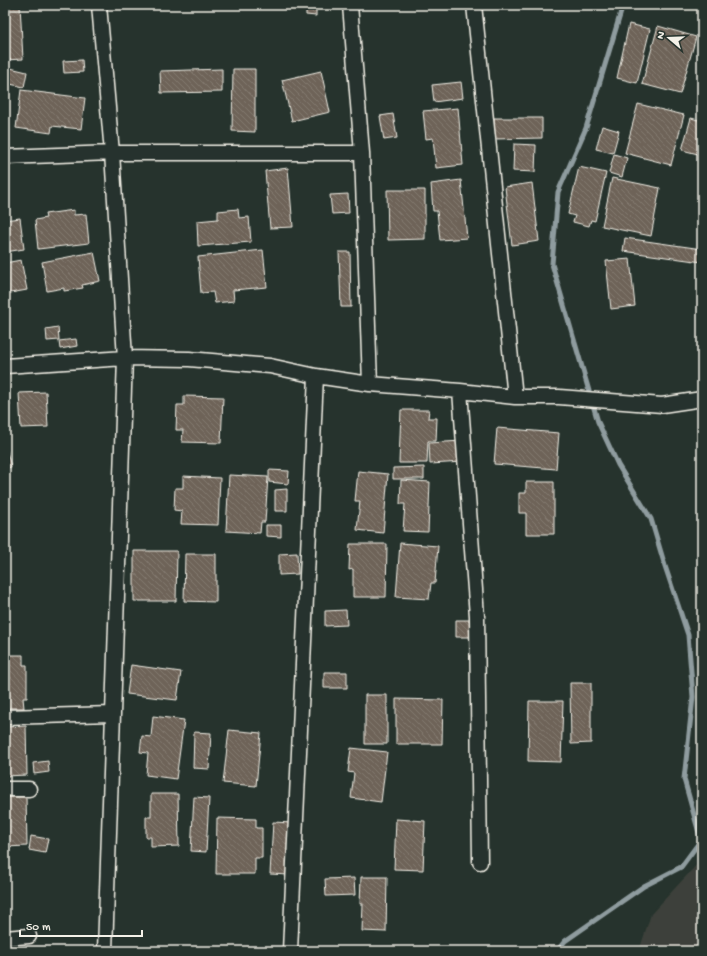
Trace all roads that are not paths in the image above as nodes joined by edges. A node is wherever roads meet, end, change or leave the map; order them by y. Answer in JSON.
{"nodes":[{"id":1,"x":99,"y":5,"type":"edge"},
{"id":2,"x":350,"y":5,"type":"edge"},
{"id":3,"x":474,"y":5,"type":"edge"},
{"id":4,"x":112,"y":153,"type":"junction"},
{"id":5,"x":362,"y":153,"type":"junction"},
{"id":6,"x":5,"y":157,"type":"edge"},
{"id":7,"x":124,"y":358,"type":"junction"},
{"id":8,"x":5,"y":366,"type":"edge"},
{"id":9,"x":316,"y":376,"type":"junction"},
{"id":10,"x":370,"y":384,"type":"junction"},
{"id":11,"x":460,"y":391,"type":"junction"},
{"id":12,"x":515,"y":397,"type":"junction"},
{"id":13,"x":702,"y":399,"type":"edge"},
{"id":14,"x":112,"y":714,"type":"junction"},
{"id":15,"x":5,"y":717,"type":"edge"},
{"id":16,"x":5,"y":789,"type":"edge"},
{"id":17,"x":29,"y":789,"type":"dead end"},
{"id":18,"x":480,"y":862,"type":"dead end"},
{"id":19,"x":30,"y":936,"type":"dead end"},
{"id":20,"x":5,"y":938,"type":"edge"},
{"id":21,"x":105,"y":951,"type":"edge"},
{"id":22,"x":290,"y":951,"type":"edge"}],
"edges":[{"from":1,"to":4,"type":"street"},
{"from":2,"to":5,"type":"street"},
{"from":3,"to":12,"type":"street"},
{"from":4,"to":5,"type":"street"},
{"from":4,"to":6,"type":"street"},
{"from":4,"to":7,"type":"street"},
{"from":5,"to":10,"type":"street"},
{"from":7,"to":8,"type":"street"},
{"from":7,"to":9,"type":"street"},
{"from":7,"to":14,"type":"street"},
{"from":9,"to":10,"type":"street"},
{"from":9,"to":22,"type":"street"},
{"from":10,"to":11,"type":"street"},
{"from":11,"to":12,"type":"street"},
{"from":11,"to":18,"type":"street"},
{"from":12,"to":13,"type":"street"},
{"from":14,"to":15,"type":"street"},
{"from":14,"to":21,"type":"street"},
{"from":16,"to":17,"type":"street"},
{"from":19,"to":20,"type":"street"}]}
